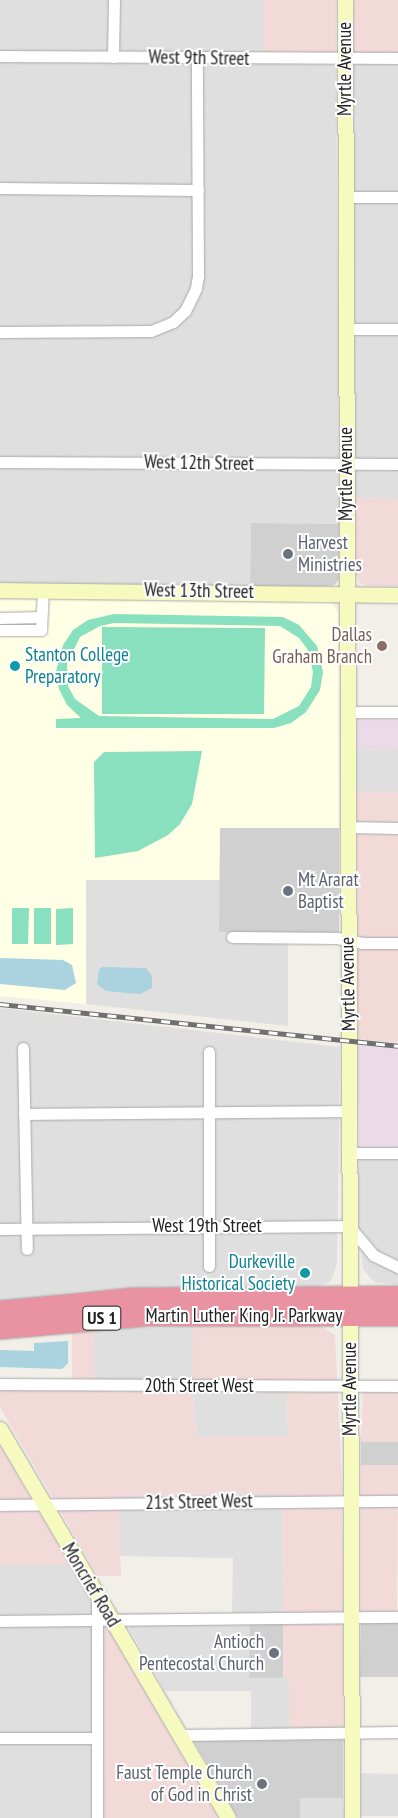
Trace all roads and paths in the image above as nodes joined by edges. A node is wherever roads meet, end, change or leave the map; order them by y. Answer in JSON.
{"nodes":[{"id":1,"x":114,"y":0,"type":"edge"},
{"id":2,"x":344,"y":0,"type":"edge"},
{"id":3,"x":0,"y":56,"type":"edge"},
{"id":4,"x":113,"y":57,"type":"junction"},
{"id":5,"x":197,"y":58,"type":"junction"},
{"id":6,"x":398,"y":58,"type":"edge"},
{"id":7,"x":345,"y":60,"type":"junction"},
{"id":8,"x":0,"y":188,"type":"edge"},
{"id":9,"x":198,"y":190,"type":"junction"},
{"id":10,"x":345,"y":197,"type":"junction"},
{"id":11,"x":398,"y":197,"type":"edge"},
{"id":12,"x":346,"y":329,"type":"junction"},
{"id":13,"x":398,"y":329,"type":"edge"},
{"id":14,"x":0,"y":332,"type":"edge"},
{"id":15,"x":0,"y":462,"type":"edge"},
{"id":16,"x":346,"y":464,"type":"junction"},
{"id":17,"x":398,"y":464,"type":"edge"},
{"id":18,"x":0,"y":590,"type":"edge"},
{"id":19,"x":43,"y":590,"type":"junction"},
{"id":20,"x":347,"y":594,"type":"junction"},
{"id":21,"x":398,"y":595,"type":"edge"},
{"id":22,"x":41,"y":617,"type":"junction"},
{"id":23,"x":0,"y":618,"type":"edge"},
{"id":24,"x":0,"y":630,"type":"edge"},
{"id":25,"x":347,"y":712,"type":"junction"},
{"id":26,"x":398,"y":712,"type":"edge"},
{"id":27,"x":348,"y":827,"type":"junction"},
{"id":28,"x":398,"y":828,"type":"edge"},
{"id":29,"x":232,"y":937,"type":"dead end"},
{"id":30,"x":348,"y":940,"type":"junction"},
{"id":31,"x":398,"y":944,"type":"edge"},
{"id":32,"x":23,"y":1048,"type":"dead end"},
{"id":33,"x":208,"y":1052,"type":"dead end"},
{"id":34,"x":209,"y":1112,"type":"junction"},
{"id":35,"x":349,"y":1112,"type":"junction"},
{"id":36,"x":24,"y":1114,"type":"junction"},
{"id":37,"x":349,"y":1153,"type":"junction"},
{"id":38,"x":398,"y":1153,"type":"edge"},
{"id":39,"x":209,"y":1226,"type":"junction"},
{"id":40,"x":350,"y":1226,"type":"junction"},
{"id":41,"x":26,"y":1227,"type":"junction"},
{"id":42,"x":0,"y":1229,"type":"edge"},
{"id":43,"x":26,"y":1249,"type":"dead end"},
{"id":44,"x":209,"y":1266,"type":"dead end"},
{"id":45,"x":398,"y":1267,"type":"edge"},
{"id":46,"x":398,"y":1296,"type":"edge"},
{"id":47,"x":350,"y":1305,"type":"junction"},
{"id":48,"x":0,"y":1311,"type":"edge"},
{"id":49,"x":398,"y":1316,"type":"edge"},
{"id":50,"x":0,"y":1329,"type":"edge"},
{"id":51,"x":0,"y":1384,"type":"edge"},
{"id":52,"x":350,"y":1386,"type":"junction"},
{"id":53,"x":398,"y":1386,"type":"edge"},
{"id":54,"x":0,"y":1429,"type":"edge"},
{"id":55,"x":351,"y":1501,"type":"junction"},
{"id":56,"x":398,"y":1501,"type":"edge"},
{"id":57,"x":44,"y":1504,"type":"junction"},
{"id":58,"x":0,"y":1505,"type":"edge"},
{"id":59,"x":398,"y":1617,"type":"edge"},
{"id":60,"x":351,"y":1618,"type":"junction"},
{"id":61,"x":105,"y":1620,"type":"junction"},
{"id":62,"x":0,"y":1621,"type":"edge"},
{"id":63,"x":398,"y":1732,"type":"edge"},
{"id":64,"x":352,"y":1733,"type":"junction"},
{"id":65,"x":180,"y":1735,"type":"junction"},
{"id":66,"x":0,"y":1738,"type":"edge"},
{"id":67,"x":97,"y":1738,"type":"junction"},
{"id":68,"x":97,"y":1818,"type":"edge"},
{"id":69,"x":228,"y":1818,"type":"edge"},
{"id":70,"x":352,"y":1818,"type":"edge"}],
"edges":[{"from":1,"to":4,"type":"street"},
{"from":2,"to":7,"type":"main road","name":"Myrtle Avenue"},
{"from":3,"to":4,"type":"street","name":"West 9th Street"},
{"from":4,"to":5,"type":"street","name":"West 9th Street"},
{"from":5,"to":7,"type":"street","name":"West 9th Street"},
{"from":5,"to":9,"type":"street"},
{"from":6,"to":7,"type":"street","name":"West 9th Street"},
{"from":7,"to":10,"type":"main road","name":"Myrtle Avenue"},
{"from":8,"to":9,"type":"street"},
{"from":9,"to":14,"type":"street"},
{"from":10,"to":11,"type":"street"},
{"from":10,"to":12,"type":"main road","name":"Myrtle Avenue"},
{"from":12,"to":13,"type":"street"},
{"from":12,"to":16,"type":"main road","name":"Myrtle Avenue"},
{"from":15,"to":16,"type":"street","name":"West 12th Street"},
{"from":16,"to":17,"type":"street","name":"West 12th Street"},
{"from":16,"to":20,"type":"main road","name":"Myrtle Avenue"},
{"from":18,"to":19,"type":"main road","name":"West 13th Street"},
{"from":19,"to":20,"type":"main road","name":"West 13th Street"},
{"from":19,"to":22,"type":"street"},
{"from":20,"to":21,"type":"main road","name":"West 13th Street"},
{"from":20,"to":25,"type":"main road","name":"Myrtle Avenue"},
{"from":22,"to":23,"type":"street"},
{"from":22,"to":24,"type":"street"},
{"from":25,"to":26,"type":"street"},
{"from":25,"to":27,"type":"main road","name":"Myrtle Avenue"},
{"from":27,"to":28,"type":"street"},
{"from":27,"to":30,"type":"main road","name":"Myrtle Avenue"},
{"from":29,"to":30,"type":"street"},
{"from":30,"to":31,"type":"street"},
{"from":30,"to":35,"type":"main road","name":"Myrtle Avenue"},
{"from":32,"to":36,"type":"street"},
{"from":33,"to":34,"type":"street"},
{"from":34,"to":35,"type":"street"},
{"from":34,"to":36,"type":"street"},
{"from":34,"to":39,"type":"street"},
{"from":35,"to":37,"type":"main road","name":"Myrtle Avenue"},
{"from":36,"to":41,"type":"street"},
{"from":37,"to":38,"type":"street"},
{"from":37,"to":40,"type":"main road","name":"Myrtle Avenue"},
{"from":39,"to":40,"type":"street","name":"West 19th Street"},
{"from":39,"to":41,"type":"street","name":"West 19th Street"},
{"from":39,"to":44,"type":"street"},
{"from":40,"to":45,"type":"street"},
{"from":40,"to":47,"type":"main road","name":"Myrtle Avenue"},
{"from":41,"to":42,"type":"street","name":"West 19th Street"},
{"from":41,"to":43,"type":"street"},
{"from":46,"to":47,"type":"highway","name":"Martin Luther King Jr. Parkway","number":"US 1"},
{"from":47,"to":48,"type":"highway","name":"Martin Luther King Jr. Parkway","number":"US 1"},
{"from":47,"to":49,"type":"highway","name":"Martin Luther King Jr. Parkway","number":"US 1"},
{"from":47,"to":50,"type":"highway","name":"Martin Luther King Jr. Parkway","number":"US 1"},
{"from":47,"to":52,"type":"main road","name":"Myrtle Avenue"},
{"from":51,"to":52,"type":"street","name":"20th Street West"},
{"from":52,"to":53,"type":"street","name":"20th Street West"},
{"from":52,"to":55,"type":"main road","name":"Myrtle Avenue"},
{"from":54,"to":57,"type":"main road","name":"Moncrief Road"},
{"from":55,"to":56,"type":"street","name":"21st Street West"},
{"from":55,"to":57,"type":"street","name":"21st Street West"},
{"from":55,"to":60,"type":"main road","name":"Myrtle Avenue"},
{"from":57,"to":58,"type":"street","name":"21st Street West"},
{"from":57,"to":61,"type":"main road","name":"Moncrief Road"},
{"from":59,"to":60,"type":"street"},
{"from":60,"to":61,"type":"street"},
{"from":60,"to":64,"type":"main road","name":"Myrtle Avenue"},
{"from":61,"to":62,"type":"street"},
{"from":61,"to":65,"type":"main road","name":"Moncrief Road"},
{"from":61,"to":67,"type":"street"},
{"from":63,"to":64,"type":"street"},
{"from":64,"to":65,"type":"street"},
{"from":64,"to":70,"type":"main road","name":"Myrtle Avenue"},
{"from":65,"to":69,"type":"main road","name":"Moncrief Road"},
{"from":66,"to":67,"type":"street"},
{"from":67,"to":68,"type":"street"}]}
